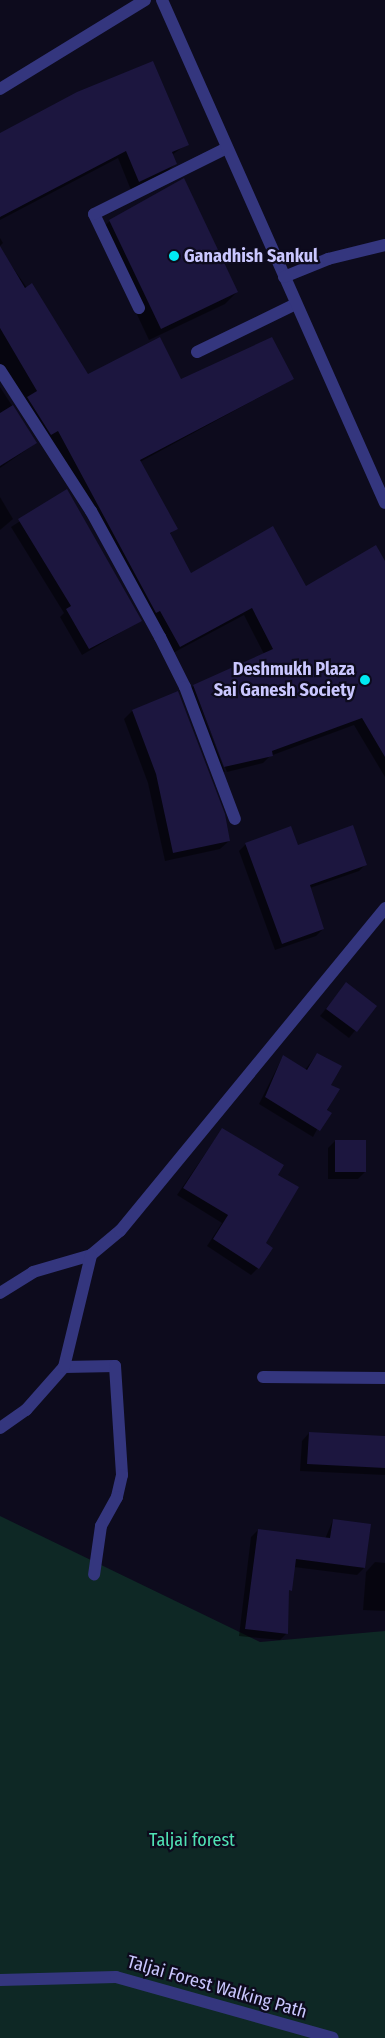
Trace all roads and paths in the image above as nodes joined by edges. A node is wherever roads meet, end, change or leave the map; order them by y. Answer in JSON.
{"nodes":[{"id":1,"x":145,"y":0,"type":"edge"},
{"id":2,"x":162,"y":0,"type":"edge"},
{"id":3,"x":0,"y":89,"type":"edge"},
{"id":4,"x":226,"y":148,"type":"junction"},
{"id":5,"x":385,"y":245,"type":"edge"},
{"id":6,"x":284,"y":277,"type":"junction"},
{"id":7,"x":296,"y":304,"type":"junction"},
{"id":8,"x":139,"y":308,"type":"dead end"},
{"id":9,"x":197,"y":352,"type":"dead end"},
{"id":10,"x":0,"y":370,"type":"edge"},
{"id":11,"x":385,"y":503,"type":"edge"},
{"id":12,"x":235,"y":819,"type":"dead end"},
{"id":13,"x":385,"y":908,"type":"edge"},
{"id":14,"x":91,"y":1255,"type":"junction"},
{"id":15,"x":0,"y":1293,"type":"edge"},
{"id":16,"x":64,"y":1367,"type":"junction"},
{"id":17,"x":263,"y":1377,"type":"dead end"},
{"id":18,"x":385,"y":1378,"type":"edge"},
{"id":19,"x":0,"y":1428,"type":"edge"},
{"id":20,"x":94,"y":1575,"type":"dead end"},
{"id":21,"x":0,"y":1980,"type":"edge"},
{"id":22,"x":333,"y":2038,"type":"edge"}],
"edges":[{"from":1,"to":3,"type":"street"},
{"from":2,"to":4,"type":"street"},
{"from":4,"to":6,"type":"street"},
{"from":4,"to":8,"type":"street"},
{"from":5,"to":6,"type":"street"},
{"from":6,"to":7,"type":"street"},
{"from":7,"to":9,"type":"street"},
{"from":7,"to":11,"type":"street"},
{"from":10,"to":12,"type":"street"},
{"from":13,"to":14,"type":"street"},
{"from":14,"to":15,"type":"street"},
{"from":14,"to":16,"type":"street"},
{"from":16,"to":19,"type":"street"},
{"from":16,"to":20,"type":"street"},
{"from":17,"to":18,"type":"street"},
{"from":21,"to":22,"type":"street","name":"Taljai Forest Walking Path"}]}
